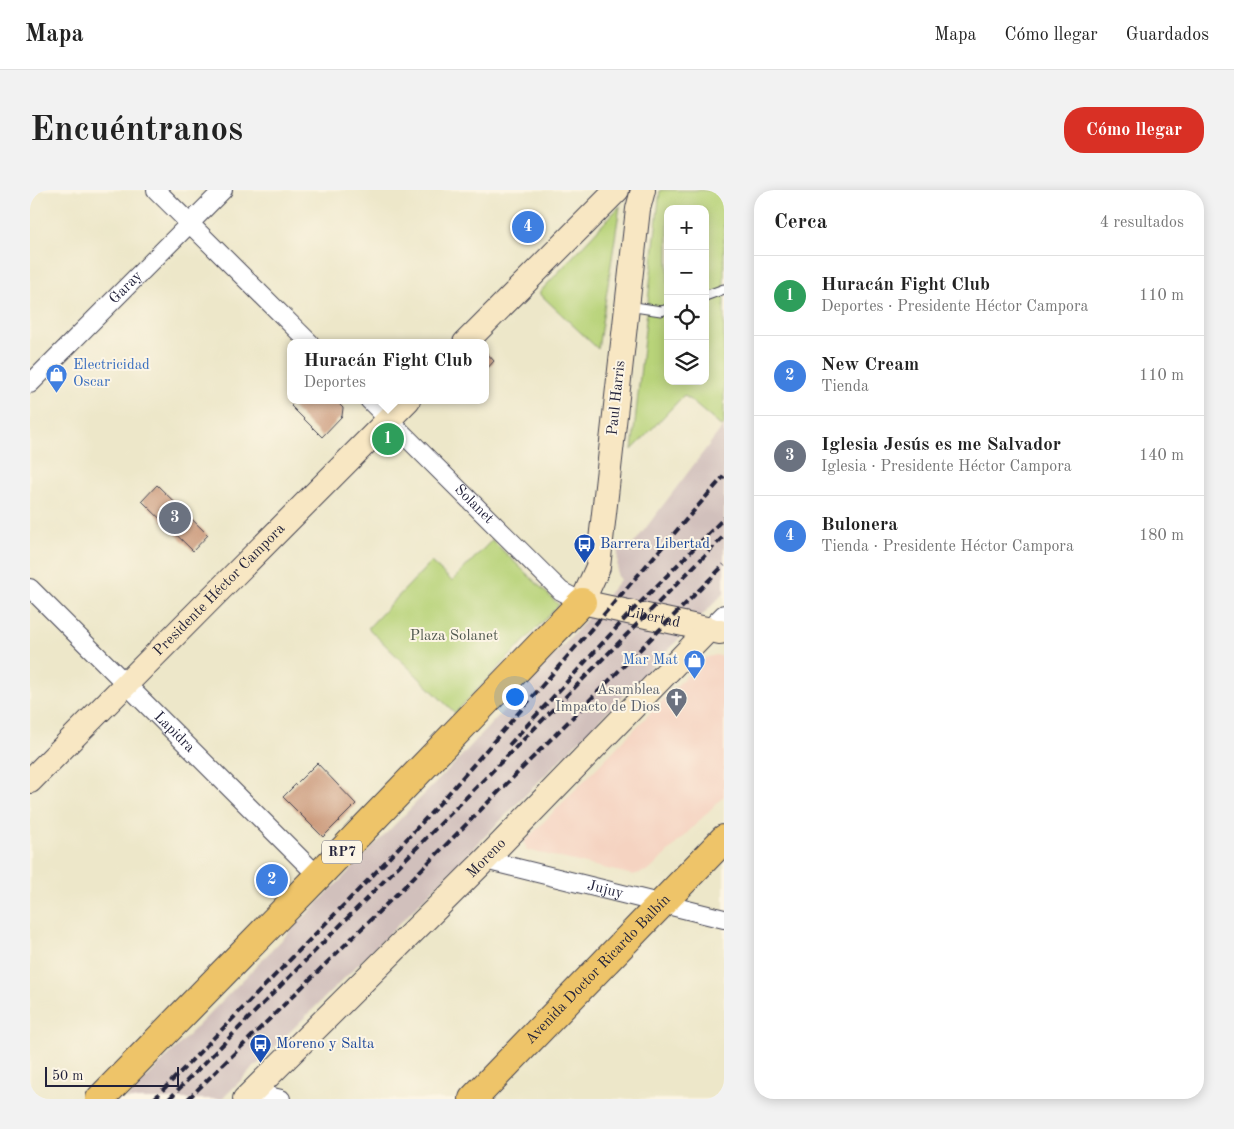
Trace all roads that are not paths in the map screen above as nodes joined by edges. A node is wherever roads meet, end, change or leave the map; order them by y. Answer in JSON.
{"nodes":[{"id":1,"x":156,"y":190,"type":"edge"},
{"id":2,"x":223,"y":190,"type":"edge"},
{"id":3,"x":617,"y":190,"type":"edge"},
{"id":4,"x":643,"y":190,"type":"edge"},
{"id":5,"x":190,"y":223,"type":"junction"},
{"id":6,"x":724,"y":289,"type":"edge"},
{"id":7,"x":708,"y":295,"type":"edge"},
{"id":8,"x":628,"y":306,"type":"junction"},
{"id":9,"x":664,"y":310,"type":"edge"},
{"id":10,"x":306,"y":339,"type":"edge"},
{"id":11,"x":469,"y":339,"type":"edge"},
{"id":12,"x":30,"y":384,"type":"edge"},
{"id":13,"x":373,"y":404,"type":"edge"},
{"id":14,"x":404,"y":404,"type":"edge"},
{"id":15,"x":388,"y":420,"type":"junction"},
{"id":16,"x":30,"y":588,"type":"edge"},
{"id":17,"x":582,"y":602,"type":"junction"},
{"id":18,"x":719,"y":625,"type":"edge"},
{"id":19,"x":127,"y":684,"type":"junction"},
{"id":20,"x":30,"y":781,"type":"edge"},
{"id":21,"x":724,"y":839,"type":"edge"},
{"id":22,"x":485,"y":860,"type":"junction"},
{"id":23,"x":318,"y":876,"type":"junction"},
{"id":24,"x":660,"y":905,"type":"junction"},
{"id":25,"x":724,"y":919,"type":"edge"},
{"id":26,"x":248,"y":1096,"type":"edge"},
{"id":27,"x":100,"y":1099,"type":"edge"},
{"id":28,"x":281,"y":1099,"type":"edge"},
{"id":29,"x":473,"y":1099,"type":"edge"}],
"edges":[{"from":1,"to":5,"type":"street"},
{"from":2,"to":5,"type":"street","name":"Garay"},
{"from":3,"to":11,"type":"street"},
{"from":4,"to":8,"type":"street","name":"Paul Harris"},
{"from":5,"to":10,"type":"street"},
{"from":5,"to":12,"type":"street","name":"Garay"},
{"from":6,"to":7,"type":"lane"},
{"from":8,"to":9,"type":"lane"},
{"from":8,"to":17,"type":"street","name":"Paul Harris"},
{"from":13,"to":15,"type":"street","name":"Solanet"},
{"from":14,"to":15,"type":"street","name":"Presidente Héctor Campora"},
{"from":15,"to":17,"type":"street","name":"Solanet"},
{"from":15,"to":19,"type":"street","name":"Presidente Héctor Campora"},
{"from":16,"to":19,"type":"street","name":"Lapidra"},
{"from":17,"to":18,"type":"street","name":"Libertad"},
{"from":17,"to":23,"type":"main road","number":"RP7"},
{"from":18,"to":22,"type":"street","name":"Moreno"},
{"from":19,"to":20,"type":"street","name":"Presidente Héctor Campora"},
{"from":19,"to":23,"type":"street","name":"Lapidra"},
{"from":21,"to":24,"type":"main road","name":"Avenida Doctor Ricardo Balbín"},
{"from":22,"to":24,"type":"street","name":"Jujuy"},
{"from":22,"to":26,"type":"street","name":"Moreno"},
{"from":23,"to":27,"type":"main road","number":"RP7"},
{"from":24,"to":25,"type":"street","name":"Jujuy"},
{"from":24,"to":29,"type":"main road","name":"Avenida Doctor Ricardo Balbín"},
{"from":26,"to":28,"type":"street"}]}
